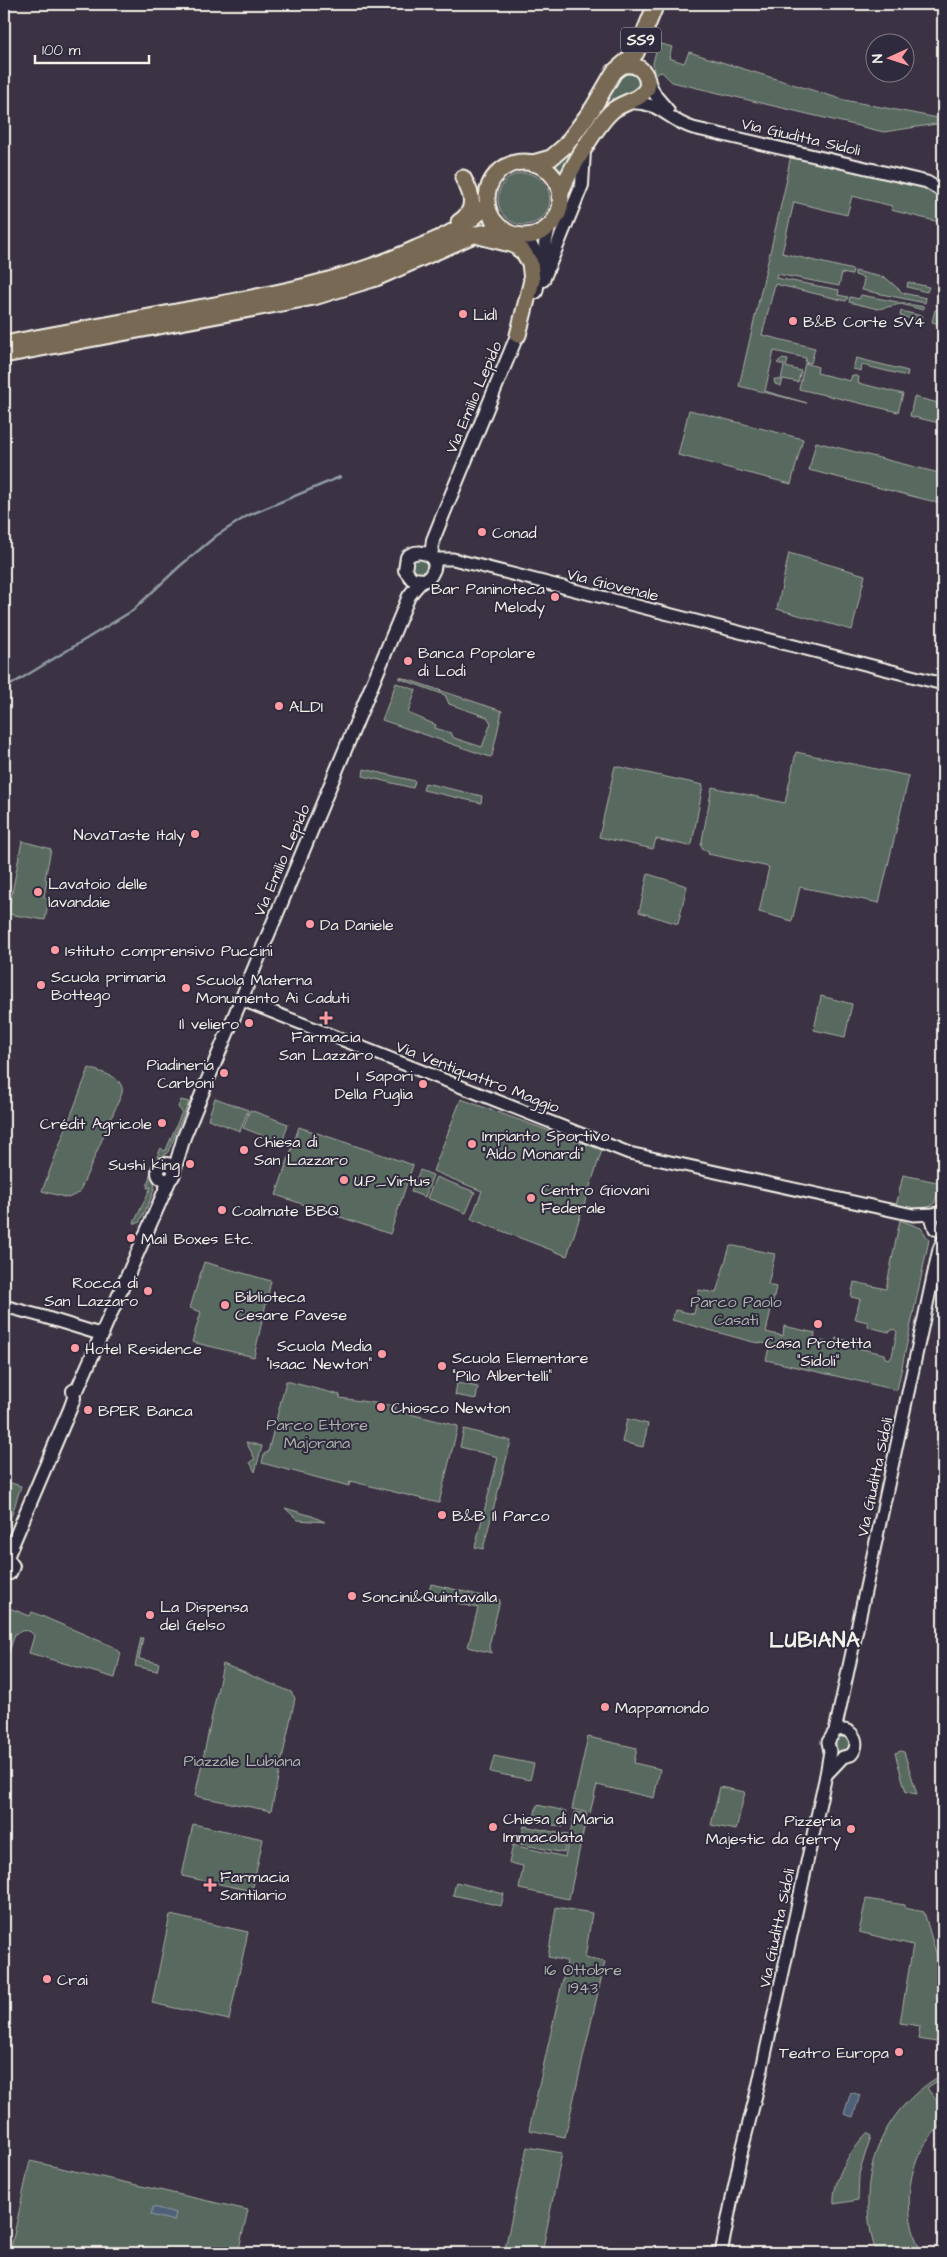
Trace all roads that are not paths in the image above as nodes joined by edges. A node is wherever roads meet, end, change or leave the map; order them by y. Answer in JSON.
{"nodes":[{"id":1,"x":656,"y":4,"type":"edge"},
{"id":2,"x":666,"y":4,"type":"edge"},
{"id":3,"x":618,"y":68,"type":"junction"},
{"id":4,"x":646,"y":77,"type":"junction"},
{"id":5,"x":623,"y":104,"type":"junction"},
{"id":6,"x":671,"y":116,"type":"junction"},
{"id":7,"x":586,"y":148,"type":"junction"},
{"id":8,"x":533,"y":163,"type":"junction"},
{"id":9,"x":464,"y":178,"type":"dead end"},
{"id":10,"x":927,"y":182,"type":"junction"},
{"id":11,"x":943,"y":182,"type":"edge"},
{"id":12,"x":943,"y":192,"type":"edge"},
{"id":13,"x":560,"y":200,"type":"junction"},
{"id":14,"x":487,"y":205,"type":"junction"},
{"id":15,"x":550,"y":224,"type":"junction"},
{"id":16,"x":503,"y":229,"type":"junction"},
{"id":17,"x":520,"y":235,"type":"junction"},
{"id":18,"x":465,"y":238,"type":"junction"},
{"id":19,"x":415,"y":250,"type":"junction"},
{"id":20,"x":548,"y":268,"type":"junction"},
{"id":21,"x":536,"y":290,"type":"junction"},
{"id":22,"x":158,"y":321,"type":"junction"},
{"id":23,"x":518,"y":335,"type":"junction"},
{"id":24,"x":4,"y":344,"type":"edge"},
{"id":25,"x":4,"y":355,"type":"edge"},
{"id":26,"x":428,"y":555,"type":"junction"},
{"id":27,"x":460,"y":562,"type":"junction"},
{"id":28,"x":408,"y":577,"type":"junction"},
{"id":29,"x":429,"y":577,"type":"junction"},
{"id":30,"x":409,"y":596,"type":"junction"},
{"id":31,"x":943,"y":684,"type":"edge"},
{"id":32,"x":242,"y":1000,"type":"junction"},
{"id":33,"x":940,"y":1210,"type":"edge"},
{"id":34,"x":913,"y":1215,"type":"junction"},
{"id":35,"x":937,"y":1228,"type":"edge"},
{"id":36,"x":941,"y":1244,"type":"edge"},
{"id":37,"x":4,"y":1306,"type":"edge"},
{"id":38,"x":102,"y":1337,"type":"junction"},
{"id":39,"x":6,"y":1569,"type":"edge"},
{"id":40,"x":840,"y":1730,"type":"junction"},
{"id":41,"x":830,"y":1751,"type":"junction"},
{"id":42,"x":843,"y":1757,"type":"junction"},
{"id":43,"x":826,"y":1775,"type":"junction"},
{"id":44,"x":722,"y":2253,"type":"edge"}],
"edges":[{"from":1,"to":3,"type":"main road","number":"SS9"},
{"from":2,"to":4,"type":"main road","name":"Via Emilio Lepido","number":"SS9"},
{"from":3,"to":4,"type":"main road"},
{"from":3,"to":8,"type":"main road"},
{"from":4,"to":5,"type":"main road","name":"Via Emilio Lepido"},
{"from":4,"to":6,"type":"street","name":"Via Giuditta Sidoli"},
{"from":5,"to":6,"type":"street","name":"Via Giuditta Sidoli"},
{"from":5,"to":7,"type":"main road","name":"Via Emilio Lepido"},
{"from":6,"to":10,"type":"street","name":"Via Giuditta Sidoli"},
{"from":7,"to":13,"type":"main road","name":"Via Emilio Lepido"},
{"from":7,"to":20,"type":"main road","name":"Via Emilio Lepido"},
{"from":8,"to":13,"type":"main road"},
{"from":8,"to":14,"type":"main road"},
{"from":9,"to":19,"type":"main road"},
{"from":10,"to":11,"type":"street","name":"Via Giuditta Sidoli"},
{"from":10,"to":12,"type":"street","name":"Via Giuditta Sidoli"},
{"from":13,"to":15,"type":"main road"},
{"from":14,"to":16,"type":"main road"},
{"from":14,"to":19,"type":"main road"},
{"from":15,"to":17,"type":"main road"},
{"from":15,"to":20,"type":"main road"},
{"from":16,"to":17,"type":"main road"},
{"from":16,"to":18,"type":"main road"},
{"from":17,"to":21,"type":"main road","name":"Via Emilio Lepido"},
{"from":18,"to":22,"type":"main road"},
{"from":18,"to":23,"type":"main road"},
{"from":19,"to":22,"type":"main road"},
{"from":20,"to":21,"type":"main road","name":"Via Emilio Lepido"},
{"from":21,"to":23,"type":"main road","name":"Via Emilio Lepido"},
{"from":22,"to":24,"type":"main road"},
{"from":22,"to":25,"type":"main road"},
{"from":23,"to":26,"type":"main road","name":"Via Emilio Lepido"},
{"from":26,"to":27,"type":"street","name":"Via Giovenale"},
{"from":26,"to":28,"type":"main road","name":"Via Emilio Lepido"},
{"from":26,"to":29,"type":"main road"},
{"from":27,"to":29,"type":"street"},
{"from":27,"to":31,"type":"street","name":"Via Giovenale"},
{"from":28,"to":29,"type":"main road"},
{"from":28,"to":30,"type":"main road"},
{"from":29,"to":30,"type":"main road"},
{"from":30,"to":32,"type":"main road","name":"Via Emilio Lepido"},
{"from":32,"to":34,"type":"street","name":"Via Ventiquattro Maggio"},
{"from":32,"to":38,"type":"main road","name":"Via Emilio Lepido"},
{"from":33,"to":34,"type":"street","name":"Via Ventiquattro Maggio"},
{"from":33,"to":35,"type":"street","name":"Via Giuditta Sidoli"},
{"from":34,"to":35,"type":"street","name":"Via Ventiquattro Maggio"},
{"from":35,"to":36,"type":"street","name":"Via Giuditta Sidoli"},
{"from":36,"to":40,"type":"street","name":"Via Giuditta Sidoli"},
{"from":37,"to":38,"type":"street"},
{"from":38,"to":39,"type":"main road","name":"Via Emilio Lepido"},
{"from":40,"to":41,"type":"street","name":"Via Giuditta Sidoli"},
{"from":40,"to":42,"type":"street"},
{"from":41,"to":42,"type":"street"},
{"from":41,"to":43,"type":"street","name":"Via Giuditta Sidoli"},
{"from":42,"to":43,"type":"street"},
{"from":43,"to":44,"type":"street","name":"Via Giuditta Sidoli"}]}
